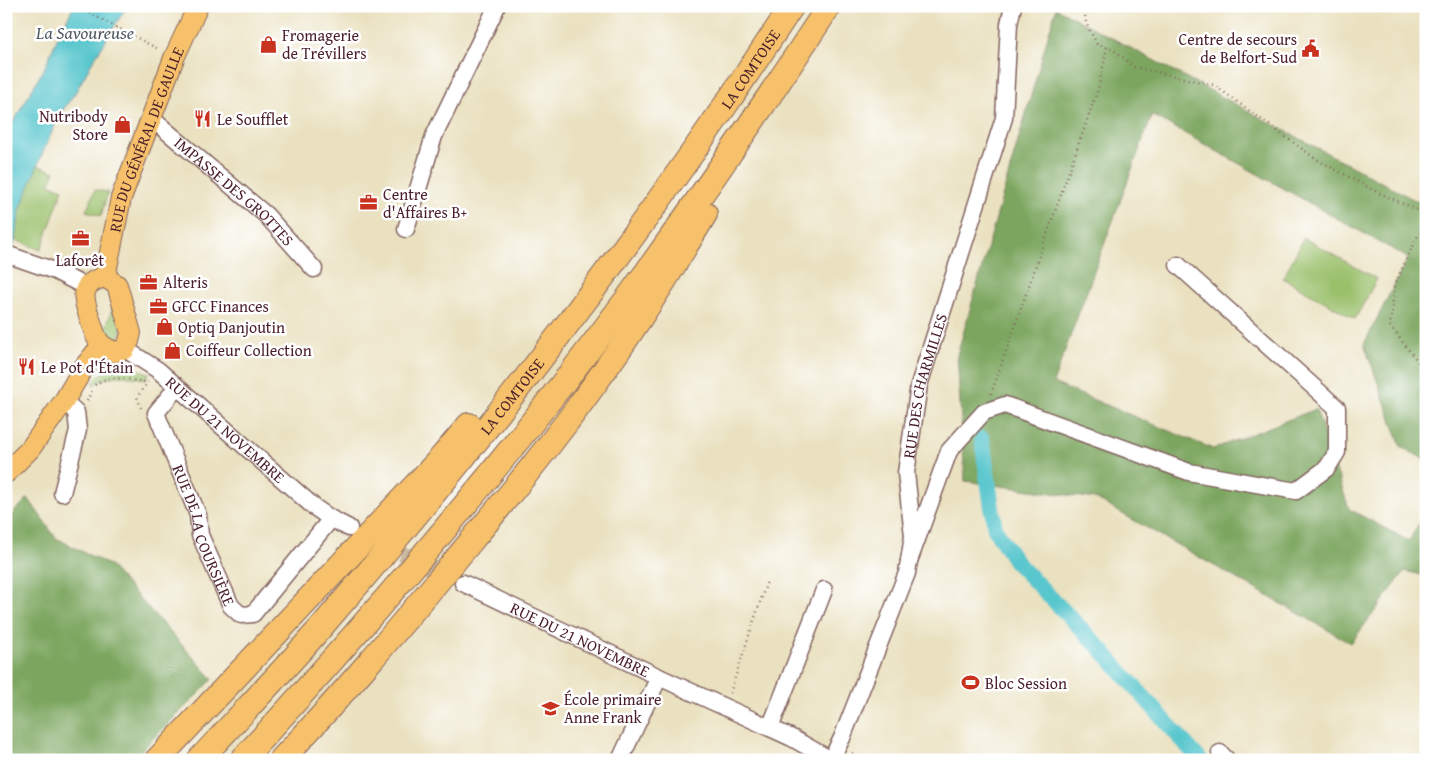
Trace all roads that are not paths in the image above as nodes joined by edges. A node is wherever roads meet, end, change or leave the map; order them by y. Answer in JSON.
{"nodes":[{"id":1,"x":198,"y":6,"type":"edge"},
{"id":2,"x":497,"y":6,"type":"edge"},
{"id":3,"x":792,"y":6,"type":"edge"},
{"id":4,"x":829,"y":6,"type":"edge"},
{"id":5,"x":1013,"y":6,"type":"edge"},
{"id":6,"x":811,"y":34,"type":"junction"},
{"id":7,"x":151,"y":118,"type":"junction"},
{"id":8,"x":406,"y":229,"type":"dead end"},
{"id":9,"x":634,"y":236,"type":"junction"},
{"id":10,"x":12,"y":256,"type":"edge"},
{"id":11,"x":1178,"y":265,"type":"dead end"},
{"id":12,"x":314,"y":269,"type":"dead end"},
{"id":13,"x":105,"y":277,"type":"junction"},
{"id":14,"x":86,"y":287,"type":"junction"},
{"id":15,"x":102,"y":345,"type":"junction"},
{"id":16,"x":125,"y":349,"type":"junction"},
{"id":17,"x":177,"y":387,"type":"junction"},
{"id":18,"x":70,"y":409,"type":"junction"},
{"id":19,"x":6,"y":473,"type":"edge"},
{"id":20,"x":62,"y":493,"type":"dead end"},
{"id":21,"x":330,"y":518,"type":"junction"},
{"id":22,"x":349,"y":528,"type":"dead end"},
{"id":23,"x":909,"y":561,"type":"junction"},
{"id":24,"x":463,"y":583,"type":"tunnel mouth"},
{"id":25,"x":824,"y":590,"type":"dead end"},
{"id":26,"x":658,"y":677,"type":"junction"},
{"id":27,"x":340,"y":696,"type":"junction"},
{"id":28,"x":770,"y":728,"type":"junction"},
{"id":29,"x":157,"y":760,"type":"edge"},
{"id":30,"x":199,"y":760,"type":"edge"},
{"id":31,"x":242,"y":760,"type":"edge"},
{"id":32,"x":281,"y":760,"type":"edge"},
{"id":33,"x":293,"y":760,"type":"edge"},
{"id":34,"x":620,"y":760,"type":"edge"},
{"id":35,"x":831,"y":760,"type":"edge"}],
"edges":[{"from":1,"to":7,"type":"main road","name":"RUE DU GÉNÉRAL DE GAULLE"},
{"from":2,"to":8,"type":"street"},
{"from":3,"to":9,"type":"highway","name":"LA COMTOISE"},
{"from":4,"to":6,"type":"highway","name":"LA COMTOISE"},
{"from":5,"to":23,"type":"street","name":"RUE DES CHARMILLES"},
{"from":6,"to":27,"type":"highway"},
{"from":6,"to":31,"type":"highway","name":"LA COMTOISE"},
{"from":7,"to":12,"type":"street","name":"IMPASSE DES GROTTES"},
{"from":7,"to":13,"type":"main road","name":"RUE DU GÉNÉRAL DE GAULLE"},
{"from":9,"to":29,"type":"highway"},
{"from":9,"to":30,"type":"highway","name":"LA COMTOISE"},
{"from":10,"to":14,"type":"street"},
{"from":11,"to":23,"type":"street"},
{"from":13,"to":14,"type":"main road"},
{"from":13,"to":16,"type":"main road"},
{"from":14,"to":15,"type":"main road"},
{"from":15,"to":16,"type":"main road"},
{"from":15,"to":18,"type":"main road"},
{"from":16,"to":17,"type":"street","name":"RUE DU 21 NOVEMBRE"},
{"from":17,"to":21,"type":"street","name":"RUE DU 21 NOVEMBRE"},
{"from":17,"to":21,"type":"street","name":"RUE DE LA COURSIÈRE"},
{"from":18,"to":19,"type":"main road"},
{"from":18,"to":20,"type":"street"},
{"from":21,"to":22,"type":"street","name":"RUE DU 21 NOVEMBRE"},
{"from":23,"to":35,"type":"street","name":"RUE DES CHARMILLES"},
{"from":24,"to":26,"type":"street","name":"RUE DU 21 NOVEMBRE"},
{"from":25,"to":28,"type":"street"},
{"from":26,"to":28,"type":"street","name":"RUE DU 21 NOVEMBRE"},
{"from":26,"to":34,"type":"street"},
{"from":27,"to":32,"type":"highway"},
{"from":27,"to":33,"type":"highway"},
{"from":28,"to":35,"type":"street","name":"RUE DU 21 NOVEMBRE"}]}
